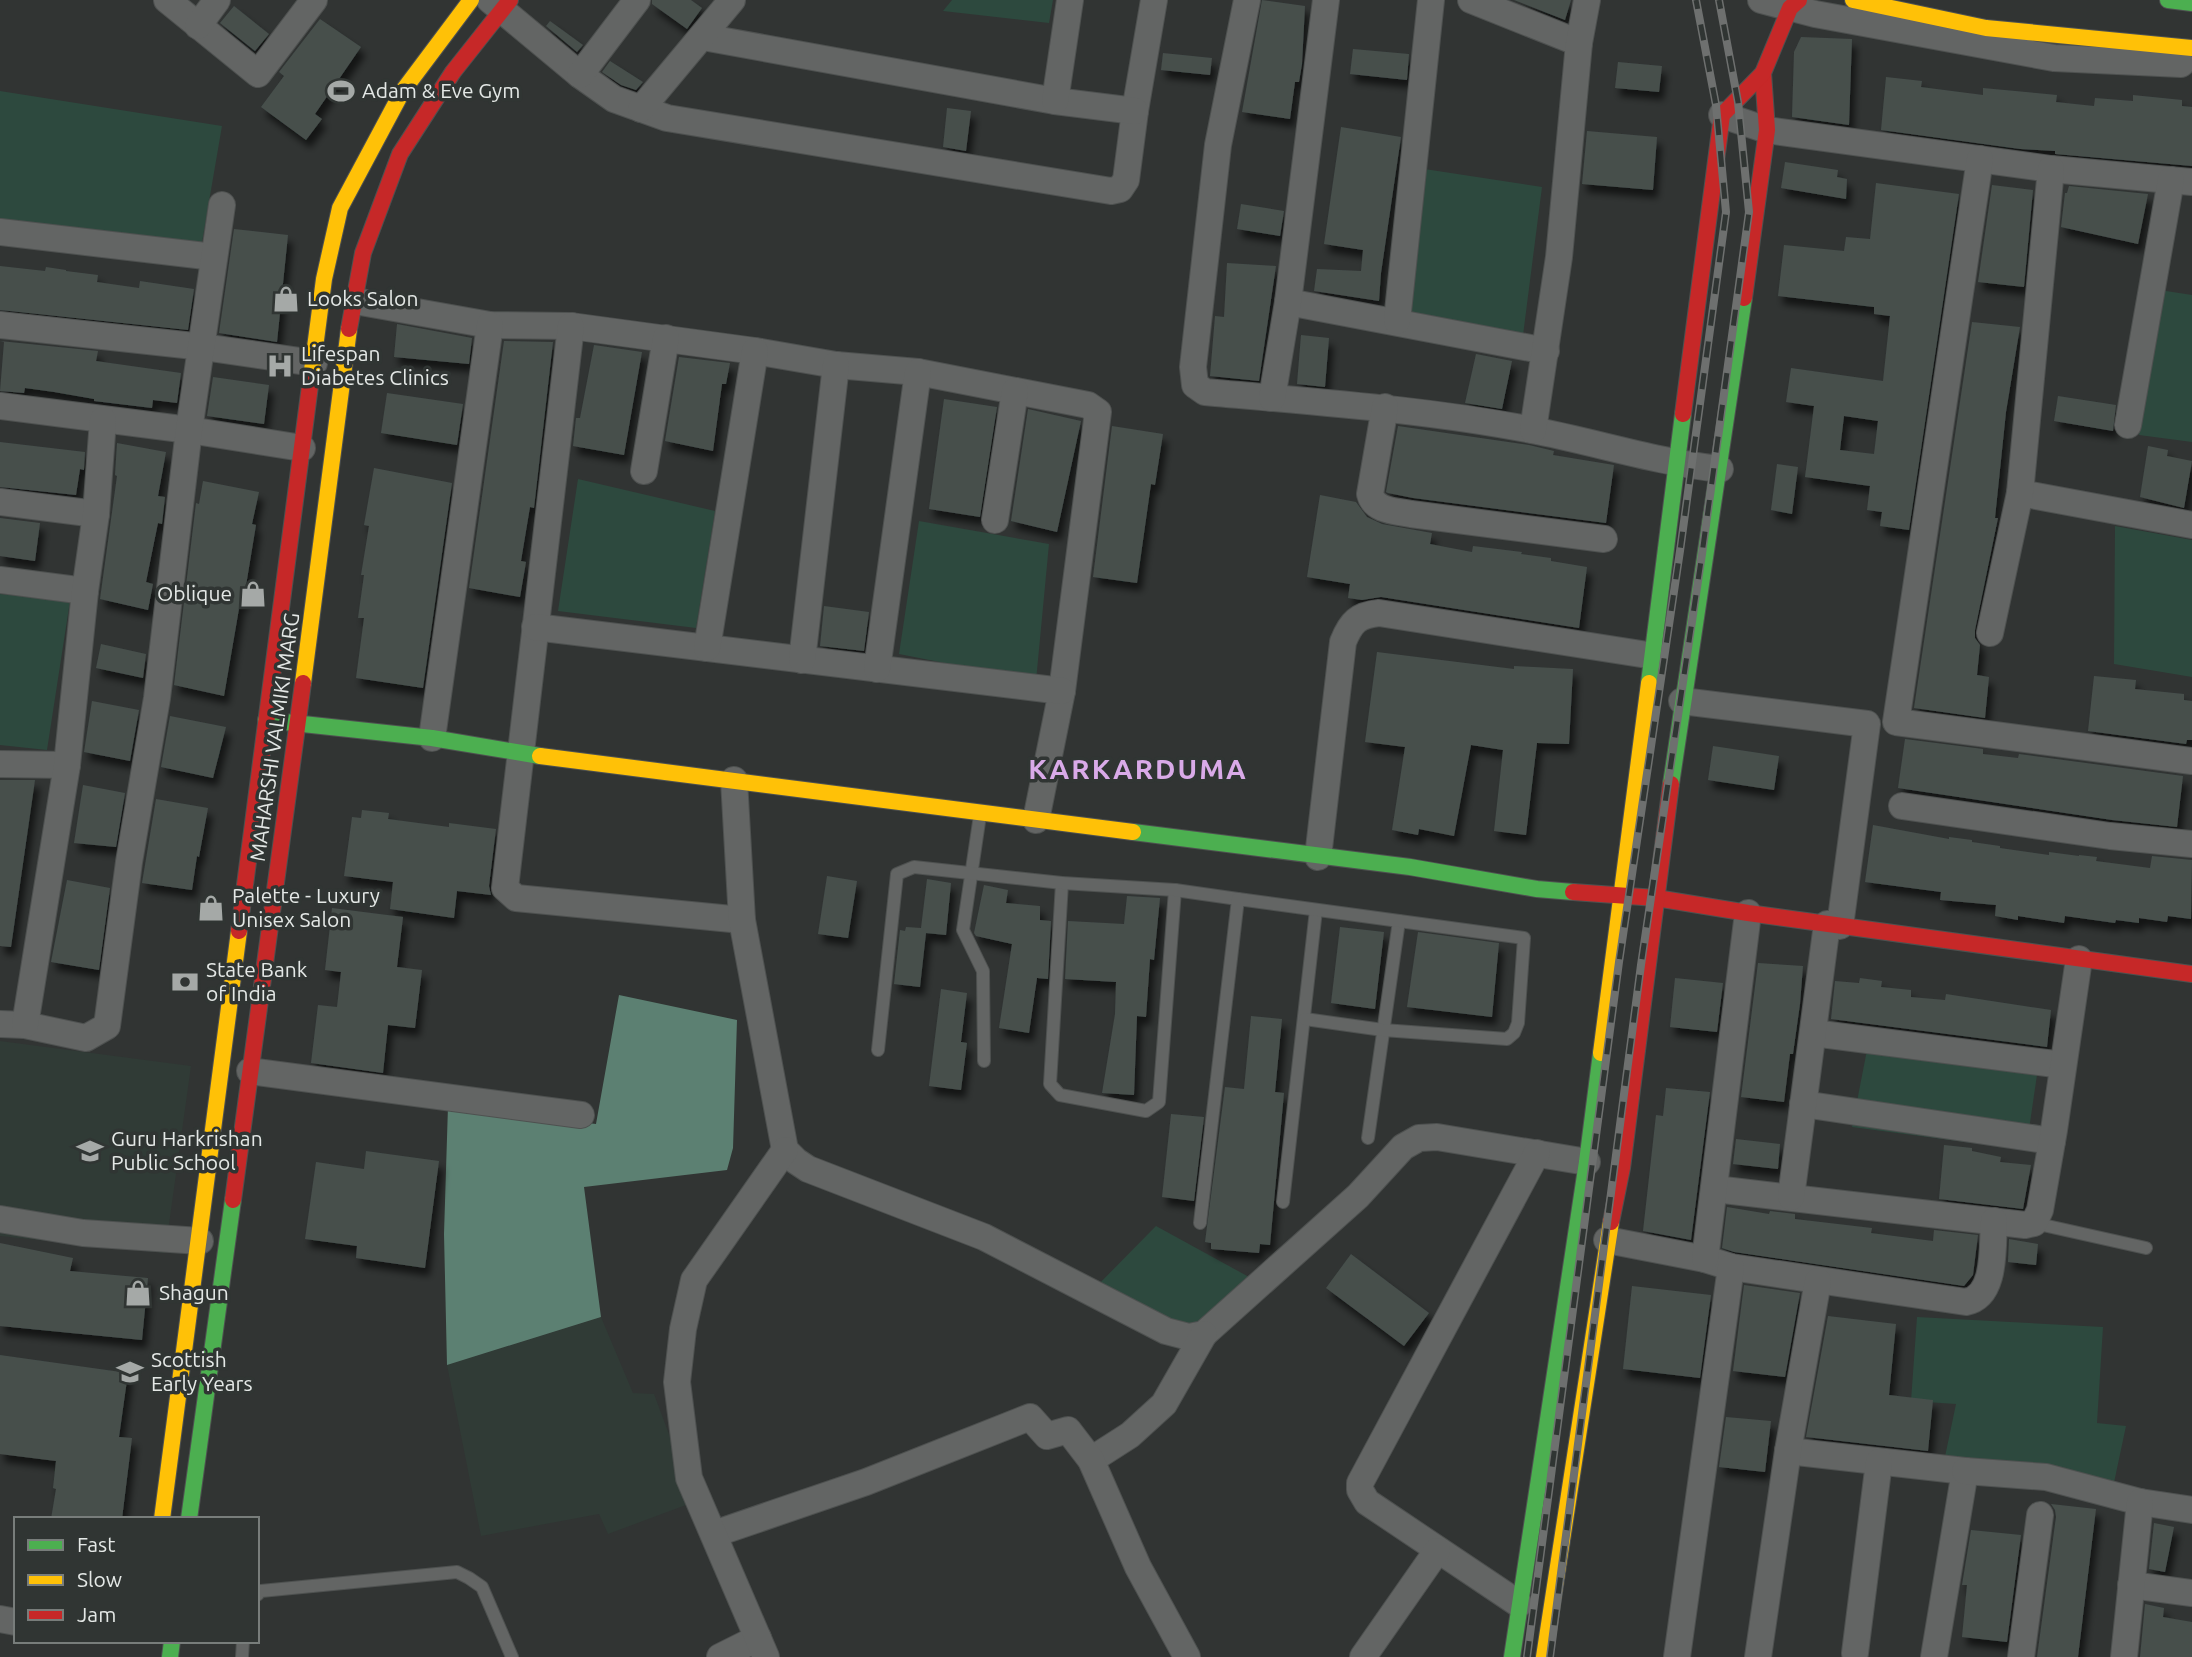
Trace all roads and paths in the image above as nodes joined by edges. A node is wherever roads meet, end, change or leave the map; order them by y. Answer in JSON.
{"nodes":[{"id":1,"x":167,"y":0,"type":"edge"},
{"id":2,"x":217,"y":0,"type":"edge"},
{"id":3,"x":314,"y":0,"type":"edge"},
{"id":4,"x":471,"y":0,"type":"edge"},
{"id":5,"x":637,"y":0,"type":"edge"},
{"id":6,"x":732,"y":0,"type":"edge"},
{"id":7,"x":1070,"y":0,"type":"edge"},
{"id":8,"x":1154,"y":0,"type":"edge"},
{"id":9,"x":1247,"y":0,"type":"edge"},
{"id":10,"x":1326,"y":0,"type":"edge"},
{"id":11,"x":1430,"y":0,"type":"edge"},
{"id":12,"x":1471,"y":0,"type":"edge"},
{"id":13,"x":1587,"y":0,"type":"edge"},
{"id":14,"x":1762,"y":0,"type":"edge"},
{"id":15,"x":1853,"y":0,"type":"edge"},
{"id":16,"x":2168,"y":0,"type":"edge"},
{"id":17,"x":1792,"y":3,"type":"edge"},
{"id":18,"x":2192,"y":3,"type":"edge"},
{"id":19,"x":500,"y":4,"type":"edge"},
{"id":20,"x":198,"y":26,"type":"junction"},
{"id":21,"x":703,"y":37,"type":"junction"},
{"id":22,"x":1579,"y":43,"type":"junction"},
{"id":23,"x":2192,"y":48,"type":"edge"},
{"id":24,"x":2192,"y":64,"type":"edge"},
{"id":25,"x":1763,"y":73,"type":"junction"},
{"id":26,"x":580,"y":75,"type":"junction"},
{"id":27,"x":1055,"y":101,"type":"junction"},
{"id":28,"x":641,"y":109,"type":"junction"},
{"id":29,"x":1135,"y":111,"type":"junction"},
{"id":30,"x":1722,"y":115,"type":"junction"},
{"id":31,"x":1767,"y":130,"type":"junction"},
{"id":32,"x":1980,"y":159,"type":"junction"},
{"id":33,"x":2051,"y":169,"type":"junction"},
{"id":34,"x":2181,"y":181,"type":"edge"},
{"id":35,"x":222,"y":205,"type":"dead end"},
{"id":36,"x":0,"y":232,"type":"edge"},
{"id":37,"x":214,"y":257,"type":"junction"},
{"id":38,"x":355,"y":301,"type":"junction"},
{"id":39,"x":1288,"y":302,"type":"junction"},
{"id":40,"x":1397,"y":321,"type":"junction"},
{"id":41,"x":0,"y":325,"type":"edge"},
{"id":42,"x":490,"y":325,"type":"junction"},
{"id":43,"x":571,"y":326,"type":"junction"},
{"id":44,"x":666,"y":338,"type":"junction"},
{"id":45,"x":203,"y":347,"type":"junction"},
{"id":46,"x":754,"y":351,"type":"junction"},
{"id":47,"x":1546,"y":351,"type":"junction"},
{"id":48,"x":314,"y":363,"type":"junction"},
{"id":49,"x":836,"y":365,"type":"junction"},
{"id":50,"x":918,"y":372,"type":"junction"},
{"id":51,"x":1015,"y":391,"type":"junction"},
{"id":52,"x":1272,"y":398,"type":"junction"},
{"id":53,"x":0,"y":406,"type":"edge"},
{"id":54,"x":1385,"y":407,"type":"junction"},
{"id":55,"x":103,"y":420,"type":"junction"},
{"id":56,"x":2127,"y":425,"type":"dead end"},
{"id":57,"x":189,"y":430,"type":"junction"},
{"id":58,"x":1532,"y":430,"type":"junction"},
{"id":59,"x":302,"y":448,"type":"junction"},
{"id":60,"x":1679,"y":464,"type":"junction"},
{"id":61,"x":1720,"y":469,"type":"junction"},
{"id":62,"x":644,"y":471,"type":"dead end"},
{"id":63,"x":2020,"y":493,"type":"junction"},
{"id":64,"x":0,"y":502,"type":"edge"},
{"id":65,"x":96,"y":514,"type":"junction"},
{"id":66,"x":995,"y":520,"type":"dead end"},
{"id":67,"x":2192,"y":525,"type":"edge"},
{"id":68,"x":1604,"y":539,"type":"dead end"},
{"id":69,"x":0,"y":580,"type":"edge"},
{"id":70,"x":86,"y":590,"type":"junction"},
{"id":71,"x":535,"y":627,"type":"junction"},
{"id":72,"x":1990,"y":633,"type":"dead end"},
{"id":73,"x":707,"y":648,"type":"junction"},
{"id":74,"x":1654,"y":656,"type":"junction"},
{"id":75,"x":802,"y":660,"type":"junction"},
{"id":76,"x":877,"y":669,"type":"junction"},
{"id":77,"x":1062,"y":691,"type":"junction"},
{"id":78,"x":1682,"y":701,"type":"junction"},
{"id":79,"x":267,"y":720,"type":"junction"},
{"id":80,"x":298,"y":724,"type":"junction"},
{"id":81,"x":432,"y":738,"type":"junction"},
{"id":82,"x":520,"y":753,"type":"junction"},
{"id":83,"x":2192,"y":761,"type":"edge"},
{"id":84,"x":0,"y":764,"type":"edge"},
{"id":85,"x":67,"y":765,"type":"junction"},
{"id":86,"x":734,"y":780,"type":"junction"},
{"id":87,"x":1902,"y":806,"type":"dead end"},
{"id":88,"x":980,"y":812,"type":"junction"},
{"id":89,"x":1036,"y":820,"type":"junction"},
{"id":90,"x":2192,"y":844,"type":"edge"},
{"id":91,"x":1318,"y":857,"type":"junction"},
{"id":92,"x":971,"y":873,"type":"junction"},
{"id":93,"x":1062,"y":883,"type":"junction"},
{"id":94,"x":1175,"y":890,"type":"junction"},
{"id":95,"x":1621,"y":895,"type":"junction"},
{"id":96,"x":1656,"y":898,"type":"junction"},
{"id":97,"x":1238,"y":899,"type":"junction"},
{"id":98,"x":1316,"y":910,"type":"junction"},
{"id":99,"x":1748,"y":913,"type":"junction"},
{"id":100,"x":742,"y":920,"type":"junction"},
{"id":101,"x":1399,"y":921,"type":"junction"},
{"id":102,"x":1834,"y":925,"type":"junction"},
{"id":103,"x":2079,"y":959,"type":"junction"},
{"id":104,"x":2192,"y":974,"type":"edge"},
{"id":105,"x":1305,"y":1019,"type":"junction"},
{"id":106,"x":12,"y":1025,"type":"edge"},
{"id":107,"x":1383,"y":1030,"type":"junction"},
{"id":108,"x":1813,"y":1033,"type":"junction"},
{"id":109,"x":878,"y":1050,"type":"dead end"},
{"id":110,"x":984,"y":1061,"type":"dead end"},
{"id":111,"x":2063,"y":1065,"type":"junction"},
{"id":112,"x":250,"y":1071,"type":"junction"},
{"id":113,"x":1803,"y":1104,"type":"junction"},
{"id":114,"x":581,"y":1115,"type":"dead end"},
{"id":115,"x":1368,"y":1138,"type":"dead end"},
{"id":116,"x":2052,"y":1142,"type":"junction"},
{"id":117,"x":785,"y":1150,"type":"junction"},
{"id":118,"x":1537,"y":1153,"type":"junction"},
{"id":119,"x":1587,"y":1162,"type":"junction"},
{"id":120,"x":1715,"y":1189,"type":"junction"},
{"id":121,"x":1791,"y":1197,"type":"junction"},
{"id":122,"x":1283,"y":1202,"type":"dead end"},
{"id":123,"x":0,"y":1219,"type":"edge"},
{"id":124,"x":1994,"y":1221,"type":"junction"},
{"id":125,"x":1200,"y":1223,"type":"dead end"},
{"id":126,"x":2034,"y":1223,"type":"junction"},
{"id":127,"x":1608,"y":1240,"type":"junction"},
{"id":128,"x":200,"y":1241,"type":"junction"},
{"id":129,"x":2146,"y":1248,"type":"dead end"},
{"id":130,"x":1718,"y":1263,"type":"junction"},
{"id":131,"x":1818,"y":1281,"type":"junction"},
{"id":132,"x":1204,"y":1335,"type":"junction"},
{"id":133,"x":1788,"y":1451,"type":"junction"},
{"id":134,"x":1091,"y":1460,"type":"junction"},
{"id":135,"x":1878,"y":1462,"type":"junction"},
{"id":136,"x":1965,"y":1471,"type":"junction"},
{"id":137,"x":2140,"y":1502,"type":"junction"},
{"id":138,"x":2192,"y":1510,"type":"edge"},
{"id":139,"x":2040,"y":1516,"type":"dead end"},
{"id":140,"x":162,"y":1517,"type":"edge"},
{"id":141,"x":189,"y":1517,"type":"edge"},
{"id":142,"x":714,"y":1534,"type":"junction"},
{"id":143,"x":1437,"y":1550,"type":"junction"},
{"id":144,"x":2131,"y":1585,"type":"junction"},
{"id":145,"x":259,"y":1593,"type":"edge"},
{"id":146,"x":2192,"y":1593,"type":"edge"},
{"id":147,"x":1519,"y":1604,"type":"junction"},
{"id":148,"x":762,"y":1647,"type":"edge"},
{"id":149,"x":1855,"y":1653,"type":"dead end"},
{"id":150,"x":512,"y":1657,"type":"edge"},
{"id":151,"x":720,"y":1657,"type":"edge"},
{"id":152,"x":1187,"y":1657,"type":"edge"},
{"id":153,"x":1363,"y":1657,"type":"edge"},
{"id":154,"x":1512,"y":1657,"type":"edge"},
{"id":155,"x":1544,"y":1657,"type":"edge"},
{"id":156,"x":1677,"y":1657,"type":"edge"},
{"id":157,"x":1758,"y":1657,"type":"edge"},
{"id":158,"x":1934,"y":1657,"type":"edge"},
{"id":159,"x":2021,"y":1657,"type":"edge"},
{"id":160,"x":2124,"y":1657,"type":"edge"}],
"edges":[{"from":1,"to":20,"type":"street"},
{"from":2,"to":20,"type":"street"},
{"from":3,"to":20,"type":"street"},
{"from":4,"to":48,"type":"street","name":"MAHARSHI VALMIKI MARG"},
{"from":5,"to":26,"type":"street"},
{"from":6,"to":21,"type":"street"},
{"from":7,"to":27,"type":"street"},
{"from":8,"to":29,"type":"street"},
{"from":9,"to":52,"type":"street"},
{"from":10,"to":39,"type":"street"},
{"from":11,"to":40,"type":"street"},
{"from":12,"to":22,"type":"street"},
{"from":13,"to":22,"type":"street"},
{"from":14,"to":17,"type":"street"},
{"from":15,"to":23,"type":"street"},
{"from":16,"to":18,"type":"street"},
{"from":17,"to":24,"type":"street"},
{"from":17,"to":25,"type":"street"},
{"from":19,"to":26,"type":"street"},
{"from":19,"to":38,"type":"street","name":"MAHARSHI VALMIKI MARG"},
{"from":21,"to":27,"type":"street"},
{"from":21,"to":28,"type":"street"},
{"from":22,"to":47,"type":"street"},
{"from":25,"to":30,"type":"street"},
{"from":25,"to":31,"type":"street"},
{"from":26,"to":28,"type":"street"},
{"from":27,"to":29,"type":"street"},
{"from":28,"to":29,"type":"street"},
{"from":30,"to":31,"type":"street"},
{"from":30,"to":60,"type":"street"},
{"from":31,"to":32,"type":"street"},
{"from":31,"to":61,"type":"street"},
{"from":32,"to":33,"type":"street"},
{"from":32,"to":83,"type":"street"},
{"from":33,"to":34,"type":"street"},
{"from":33,"to":63,"type":"street"},
{"from":34,"to":56,"type":"street"},
{"from":35,"to":37,"type":"street"},
{"from":36,"to":37,"type":"street"},
{"from":37,"to":45,"type":"street"},
{"from":38,"to":42,"type":"street"},
{"from":38,"to":80,"type":"street","name":"MAHARSHI VALMIKI MARG"},
{"from":39,"to":40,"type":"street"},
{"from":39,"to":52,"type":"street"},
{"from":40,"to":47,"type":"street"},
{"from":41,"to":45,"type":"street"},
{"from":42,"to":43,"type":"street"},
{"from":42,"to":81,"type":"street"},
{"from":43,"to":44,"type":"street"},
{"from":43,"to":71,"type":"street"},
{"from":44,"to":46,"type":"street"},
{"from":44,"to":62,"type":"street"},
{"from":45,"to":48,"type":"street"},
{"from":45,"to":57,"type":"street"},
{"from":46,"to":49,"type":"street"},
{"from":46,"to":73,"type":"street"},
{"from":47,"to":58,"type":"street"},
{"from":48,"to":59,"type":"street","name":"MAHARSHI VALMIKI MARG"},
{"from":49,"to":50,"type":"street"},
{"from":49,"to":75,"type":"street"},
{"from":50,"to":51,"type":"street"},
{"from":50,"to":76,"type":"street"},
{"from":51,"to":66,"type":"street"},
{"from":51,"to":77,"type":"street"},
{"from":52,"to":54,"type":"street"},
{"from":53,"to":55,"type":"street"},
{"from":54,"to":58,"type":"street"},
{"from":54,"to":68,"type":"street"},
{"from":55,"to":57,"type":"street"},
{"from":55,"to":65,"type":"street"},
{"from":57,"to":59,"type":"street"},
{"from":57,"to":106,"type":"street"},
{"from":58,"to":60,"type":"street"},
{"from":59,"to":79,"type":"street","name":"MAHARSHI VALMIKI MARG"},
{"from":60,"to":61,"type":"street"},
{"from":60,"to":74,"type":"street"},
{"from":61,"to":78,"type":"street"},
{"from":63,"to":67,"type":"street"},
{"from":63,"to":72,"type":"street"},
{"from":64,"to":65,"type":"street"},
{"from":65,"to":70,"type":"street"},
{"from":69,"to":70,"type":"street"},
{"from":70,"to":85,"type":"street"},
{"from":71,"to":73,"type":"street"},
{"from":71,"to":82,"type":"street"},
{"from":73,"to":75,"type":"street"},
{"from":74,"to":91,"type":"street"},
{"from":74,"to":95,"type":"street"},
{"from":75,"to":76,"type":"street"},
{"from":76,"to":77,"type":"street"},
{"from":77,"to":89,"type":"street"},
{"from":78,"to":96,"type":"street"},
{"from":78,"to":102,"type":"street"},
{"from":79,"to":80,"type":"street"},
{"from":79,"to":128,"type":"street","name":"MAHARSHI VALMIKI MARG"},
{"from":80,"to":81,"type":"street"},
{"from":80,"to":112,"type":"street","name":"MAHARSHI VALMIKI MARG"},
{"from":81,"to":82,"type":"street"},
{"from":82,"to":86,"type":"street"},
{"from":82,"to":100,"type":"street"},
{"from":84,"to":85,"type":"street"},
{"from":85,"to":106,"type":"street"},
{"from":86,"to":88,"type":"street"},
{"from":86,"to":100,"type":"street"},
{"from":87,"to":90,"type":"street"},
{"from":88,"to":89,"type":"street"},
{"from":88,"to":92,"type":"lane"},
{"from":89,"to":91,"type":"street"},
{"from":91,"to":95,"type":"street"},
{"from":92,"to":93,"type":"lane"},
{"from":92,"to":109,"type":"lane"},
{"from":92,"to":110,"type":"lane"},
{"from":93,"to":94,"type":"lane"},
{"from":93,"to":94,"type":"lane"},
{"from":94,"to":97,"type":"lane"},
{"from":95,"to":96,"type":"street"},
{"from":95,"to":119,"type":"street"},
{"from":96,"to":99,"type":"street"},
{"from":96,"to":127,"type":"street"},
{"from":97,"to":98,"type":"lane"},
{"from":97,"to":125,"type":"lane"},
{"from":98,"to":101,"type":"lane"},
{"from":98,"to":105,"type":"lane"},
{"from":99,"to":102,"type":"street"},
{"from":99,"to":120,"type":"street"},
{"from":100,"to":117,"type":"street"},
{"from":101,"to":107,"type":"lane"},
{"from":101,"to":107,"type":"lane"},
{"from":102,"to":103,"type":"street"},
{"from":102,"to":108,"type":"street"},
{"from":103,"to":104,"type":"street"},
{"from":103,"to":111,"type":"street"},
{"from":105,"to":107,"type":"lane"},
{"from":105,"to":122,"type":"lane"},
{"from":107,"to":115,"type":"lane"},
{"from":108,"to":111,"type":"street"},
{"from":108,"to":113,"type":"street"},
{"from":111,"to":116,"type":"street"},
{"from":112,"to":114,"type":"street"},
{"from":112,"to":141,"type":"street","name":"MAHARSHI VALMIKI MARG"},
{"from":113,"to":116,"type":"street"},
{"from":113,"to":121,"type":"street"},
{"from":116,"to":126,"type":"street"},
{"from":117,"to":132,"type":"street"},
{"from":117,"to":142,"type":"street"},
{"from":118,"to":119,"type":"street"},
{"from":118,"to":132,"type":"street"},
{"from":118,"to":143,"type":"street"},
{"from":119,"to":147,"type":"street"},
{"from":120,"to":121,"type":"street"},
{"from":120,"to":130,"type":"street"},
{"from":121,"to":124,"type":"street"},
{"from":123,"to":128,"type":"street"},
{"from":124,"to":126,"type":"street"},
{"from":124,"to":131,"type":"street"},
{"from":126,"to":129,"type":"lane"},
{"from":127,"to":130,"type":"street"},
{"from":127,"to":155,"type":"street"},
{"from":128,"to":140,"type":"street","name":"MAHARSHI VALMIKI MARG"},
{"from":130,"to":131,"type":"street"},
{"from":130,"to":156,"type":"street"},
{"from":131,"to":133,"type":"street"},
{"from":132,"to":134,"type":"street"},
{"from":133,"to":135,"type":"street"},
{"from":133,"to":157,"type":"street"},
{"from":134,"to":142,"type":"street"},
{"from":134,"to":152,"type":"street"},
{"from":135,"to":136,"type":"street"},
{"from":135,"to":149,"type":"street"},
{"from":136,"to":137,"type":"street"},
{"from":136,"to":158,"type":"street"},
{"from":137,"to":138,"type":"street"},
{"from":137,"to":144,"type":"street"},
{"from":139,"to":159,"type":"street"},
{"from":142,"to":148,"type":"street"},
{"from":143,"to":147,"type":"street"},
{"from":143,"to":153,"type":"street"},
{"from":144,"to":146,"type":"street"},
{"from":144,"to":160,"type":"street"},
{"from":145,"to":150,"type":"lane"},
{"from":147,"to":154,"type":"street"},
{"from":148,"to":151,"type":"street"}]}
